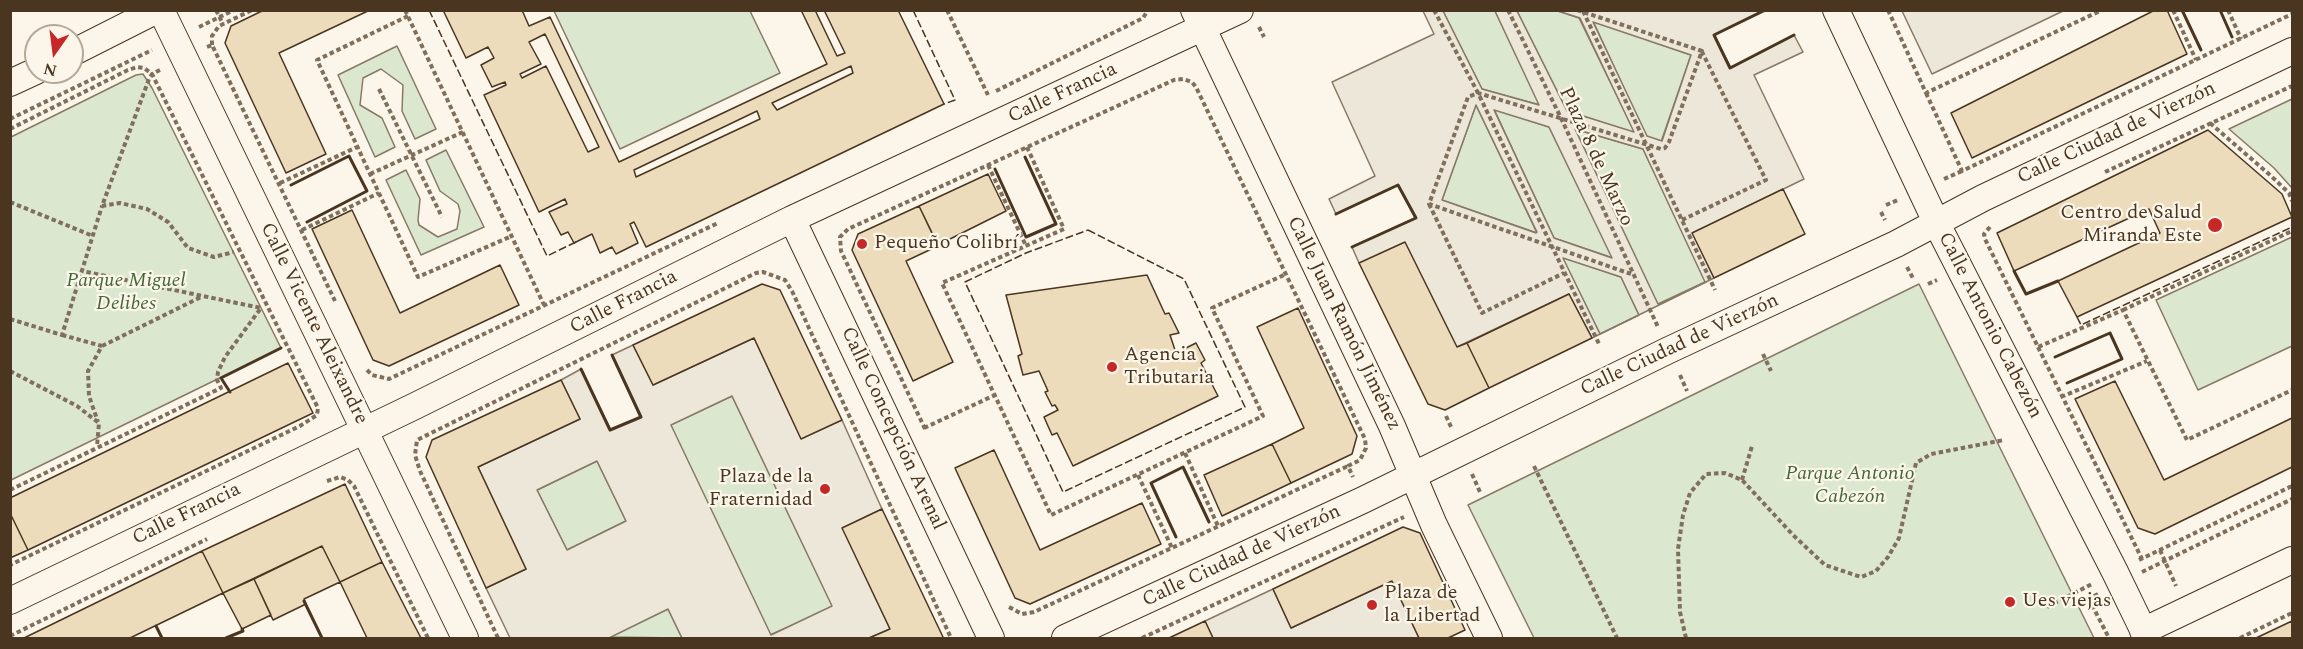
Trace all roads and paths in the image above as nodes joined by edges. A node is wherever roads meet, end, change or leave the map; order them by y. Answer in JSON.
{"nodes":[{"id":1,"x":157,"y":10,"type":"edge"},
{"id":2,"x":161,"y":10,"type":"edge"},
{"id":3,"x":216,"y":10,"type":"edge"},
{"id":4,"x":234,"y":10,"type":"edge"},
{"id":5,"x":252,"y":10,"type":"edge"},
{"id":6,"x":405,"y":10,"type":"edge"},
{"id":7,"x":947,"y":10,"type":"edge"},
{"id":8,"x":1240,"y":10,"type":"edge"},
{"id":9,"x":1434,"y":10,"type":"edge"},
{"id":10,"x":1508,"y":10,"type":"edge"},
{"id":11,"x":1577,"y":10,"type":"edge"},
{"id":12,"x":1836,"y":10,"type":"edge"},
{"id":13,"x":1888,"y":10,"type":"edge"},
{"id":14,"x":2102,"y":10,"type":"edge"},
{"id":15,"x":2173,"y":10,"type":"edge"},
{"id":16,"x":2228,"y":10,"type":"edge"},
{"id":17,"x":1583,"y":12,"type":"edge"},
{"id":18,"x":2292,"y":14,"type":"edge"},
{"id":19,"x":408,"y":16,"type":"junction"},
{"id":20,"x":219,"y":18,"type":"junction"},
{"id":21,"x":1198,"y":19,"type":"edge"},
{"id":22,"x":223,"y":24,"type":"junction"},
{"id":23,"x":2241,"y":39,"type":"junction"},
{"id":24,"x":212,"y":45,"type":"dead end"},
{"id":25,"x":84,"y":47,"type":"edge"},
{"id":26,"x":179,"y":48,"type":"junction"},
{"id":27,"x":1702,"y":51,"type":"junction"},
{"id":28,"x":2292,"y":51,"type":"edge"},
{"id":29,"x":2196,"y":60,"type":"junction"},
{"id":30,"x":152,"y":75,"type":"junction"},
{"id":31,"x":24,"y":76,"type":"edge"},
{"id":32,"x":10,"y":83,"type":"edge"},
{"id":33,"x":379,"y":89,"type":"dead end"},
{"id":34,"x":1478,"y":93,"type":"junction"},
{"id":35,"x":1926,"y":93,"type":"junction"},
{"id":36,"x":988,"y":95,"type":"dead end"},
{"id":37,"x":10,"y":118,"type":"edge"},
{"id":38,"x":1561,"y":118,"type":"junction"},
{"id":39,"x":2210,"y":123,"type":"dead end"},
{"id":40,"x":10,"y":129,"type":"edge"},
{"id":41,"x":463,"y":132,"type":"junction"},
{"id":42,"x":1646,"y":144,"type":"junction"},
{"id":43,"x":357,"y":147,"type":"junction"},
{"id":44,"x":1027,"y":147,"type":"junction"},
{"id":45,"x":411,"y":155,"type":"junction"},
{"id":46,"x":988,"y":165,"type":"junction"},
{"id":47,"x":370,"y":174,"type":"junction"},
{"id":48,"x":279,"y":183,"type":"dead end"},
{"id":49,"x":379,"y":193,"type":"junction"},
{"id":50,"x":2292,"y":201,"type":"edge"},
{"id":51,"x":10,"y":202,"type":"edge"},
{"id":52,"x":1430,"y":204,"type":"junction"},
{"id":53,"x":102,"y":206,"type":"junction"},
{"id":54,"x":291,"y":206,"type":"dead end"},
{"id":55,"x":442,"y":217,"type":"dead end"},
{"id":56,"x":792,"y":219,"type":"junction"},
{"id":57,"x":1682,"y":220,"type":"junction"},
{"id":58,"x":1936,"y":224,"type":"junction"},
{"id":59,"x":1995,"y":224,"type":"dead end"},
{"id":60,"x":302,"y":230,"type":"junction"},
{"id":61,"x":2292,"y":231,"type":"edge"},
{"id":62,"x":93,"y":236,"type":"junction"},
{"id":63,"x":512,"y":236,"type":"junction"},
{"id":64,"x":1026,"y":246,"type":"junction"},
{"id":65,"x":1551,"y":247,"type":"junction"},
{"id":66,"x":234,"y":252,"type":"dead end"},
{"id":67,"x":82,"y":271,"type":"junction"},
{"id":68,"x":1564,"y":273,"type":"junction"},
{"id":69,"x":1286,"y":274,"type":"junction"},
{"id":70,"x":1634,"y":275,"type":"junction"},
{"id":71,"x":1714,"y":290,"type":"dead end"},
{"id":72,"x":202,"y":296,"type":"junction"},
{"id":73,"x":336,"y":304,"type":"dead end"},
{"id":74,"x":544,"y":305,"type":"dead end"},
{"id":75,"x":2123,"y":310,"type":"junction"},
{"id":76,"x":1654,"y":317,"type":"dead end"},
{"id":77,"x":10,"y":319,"type":"edge"},
{"id":78,"x":62,"y":334,"type":"junction"},
{"id":79,"x":1599,"y":344,"type":"dead end"},
{"id":80,"x":102,"y":346,"type":"junction"},
{"id":81,"x":2038,"y":347,"type":"junction"},
{"id":82,"x":1763,"y":354,"type":"dead end"},
{"id":83,"x":2147,"y":361,"type":"junction"},
{"id":84,"x":366,"y":368,"type":"dead end"},
{"id":85,"x":10,"y":371,"type":"edge"},
{"id":86,"x":1771,"y":371,"type":"dead end"},
{"id":87,"x":404,"y":372,"type":"dead end"},
{"id":88,"x":2292,"y":390,"type":"edge"},
{"id":89,"x":995,"y":395,"type":"junction"},
{"id":90,"x":2061,"y":397,"type":"junction"},
{"id":91,"x":99,"y":423,"type":"junction"},
{"id":92,"x":924,"y":428,"type":"junction"},
{"id":93,"x":364,"y":431,"type":"junction"},
{"id":94,"x":929,"y":438,"type":"dead end"},
{"id":95,"x":1365,"y":439,"type":"dead end"},
{"id":96,"x":2004,"y":440,"type":"dead end"},
{"id":97,"x":1752,"y":446,"type":"dead end"},
{"id":98,"x":97,"y":447,"type":"junction"},
{"id":99,"x":1185,"y":453,"type":"junction"},
{"id":100,"x":1348,"y":466,"type":"dead end"},
{"id":101,"x":1533,"y":466,"type":"dead end"},
{"id":102,"x":1413,"y":474,"type":"junction"},
{"id":103,"x":1138,"y":475,"type":"junction"},
{"id":104,"x":1742,"y":480,"type":"junction"},
{"id":105,"x":323,"y":482,"type":"dead end"},
{"id":106,"x":2292,"y":486,"type":"edge"},
{"id":107,"x":10,"y":490,"type":"edge"},
{"id":108,"x":2292,"y":499,"type":"edge"},
{"id":109,"x":1408,"y":516,"type":"dead end"},
{"id":110,"x":1218,"y":526,"type":"junction"},
{"id":111,"x":209,"y":538,"type":"dead end"},
{"id":112,"x":1172,"y":548,"type":"junction"},
{"id":113,"x":2142,"y":559,"type":"junction"},
{"id":114,"x":2292,"y":560,"type":"edge"},
{"id":115,"x":10,"y":565,"type":"edge"},
{"id":116,"x":2118,"y":577,"type":"junction"},
{"id":117,"x":2079,"y":591,"type":"dead end"},
{"id":118,"x":1005,"y":598,"type":"dead end"},
{"id":119,"x":10,"y":600,"type":"edge"},
{"id":120,"x":2047,"y":607,"type":"dead end"},
{"id":121,"x":2292,"y":614,"type":"edge"},
{"id":122,"x":2145,"y":635,"type":"edge"},
{"id":123,"x":10,"y":636,"type":"edge"},
{"id":124,"x":428,"y":639,"type":"edge"},
{"id":125,"x":465,"y":639,"type":"edge"},
{"id":126,"x":498,"y":639,"type":"edge"},
{"id":127,"x":951,"y":639,"type":"edge"},
{"id":128,"x":991,"y":639,"type":"edge"},
{"id":129,"x":1065,"y":639,"type":"edge"},
{"id":130,"x":1142,"y":639,"type":"edge"},
{"id":131,"x":1489,"y":639,"type":"edge"},
{"id":132,"x":1617,"y":639,"type":"edge"},
{"id":133,"x":1686,"y":639,"type":"edge"},
{"id":134,"x":2109,"y":639,"type":"edge"},
{"id":135,"x":2240,"y":639,"type":"edge"}],
"edges":[{"from":1,"to":25,"type":"street"},
{"from":2,"to":26,"type":"street","name":"Calle Vicente Aleixandre"},
{"from":3,"to":20,"type":"path"},
{"from":4,"to":20,"type":"path"},
{"from":5,"to":22,"type":"path"},
{"from":6,"to":19,"type":"path"},
{"from":7,"to":36,"type":"path"},
{"from":8,"to":21,"type":"street","name":"Calle Francia"},
{"from":9,"to":34,"type":"path"},
{"from":10,"to":38,"type":"path","name":"Plaza 8 de Marzo"},
{"from":11,"to":17,"type":"path"},
{"from":12,"to":58,"type":"street","name":"Calle Antonio Cabezón"},
{"from":13,"to":35,"type":"path"},
{"from":14,"to":35,"type":"path"},
{"from":15,"to":29,"type":"path"},
{"from":16,"to":23,"type":"path"},
{"from":17,"to":27,"type":"path"},
{"from":17,"to":42,"type":"path"},
{"from":18,"to":23,"type":"path"},
{"from":19,"to":41,"type":"path"},
{"from":19,"to":43,"type":"path"},
{"from":20,"to":22,"type":"path"},
{"from":20,"to":26,"type":"path"},
{"from":21,"to":56,"type":"street","name":"Calle Francia"},
{"from":21,"to":102,"type":"street","name":"Calle Juan Ramón Jiménez"},
{"from":22,"to":24,"type":"path"},
{"from":23,"to":29,"type":"path"},
{"from":26,"to":30,"type":"path"},
{"from":26,"to":37,"type":"path"},
{"from":26,"to":93,"type":"street","name":"Calle Vicente Aleixandre"},
{"from":27,"to":42,"type":"path"},
{"from":27,"to":57,"type":"path"},
{"from":28,"to":58,"type":"street","name":"Calle Ciudad de Vierzón"},
{"from":29,"to":35,"type":"path"},
{"from":30,"to":40,"type":"path"},
{"from":30,"to":53,"type":"path"},
{"from":30,"to":115,"type":"path"},
{"from":31,"to":32,"type":"street"},
{"from":33,"to":45,"type":"path"},
{"from":34,"to":38,"type":"path"},
{"from":34,"to":52,"type":"path"},
{"from":34,"to":65,"type":"path"},
{"from":38,"to":42,"type":"path"},
{"from":38,"to":70,"type":"path","name":"Plaza 8 de Marzo"},
{"from":39,"to":50,"type":"path"},
{"from":41,"to":45,"type":"path"},
{"from":41,"to":63,"type":"path"},
{"from":42,"to":57,"type":"path"},
{"from":43,"to":47,"type":"path"},
{"from":43,"to":48,"type":"path"},
{"from":44,"to":46,"type":"path"},
{"from":44,"to":64,"type":"path"},
{"from":44,"to":69,"type":"path"},
{"from":45,"to":47,"type":"path"},
{"from":45,"to":55,"type":"path"},
{"from":46,"to":64,"type":"path"},
{"from":46,"to":92,"type":"path"},
{"from":47,"to":49,"type":"path"},
{"from":49,"to":60,"type":"path"},
{"from":49,"to":63,"type":"path"},
{"from":51,"to":62,"type":"path"},
{"from":52,"to":65,"type":"path"},
{"from":52,"to":68,"type":"path"},
{"from":53,"to":62,"type":"path"},
{"from":53,"to":66,"type":"path"},
{"from":54,"to":60,"type":"path"},
{"from":56,"to":93,"type":"street","name":"Calle Francia"},
{"from":56,"to":128,"type":"street","name":"Calle Concepción Arenal"},
{"from":57,"to":71,"type":"path"},
{"from":58,"to":102,"type":"street","name":"Calle Ciudad de Vierzón"},
{"from":58,"to":116,"type":"street","name":"Calle Antonio Cabezón"},
{"from":59,"to":81,"type":"path"},
{"from":60,"to":73,"type":"path"},
{"from":61,"to":75,"type":"path"},
{"from":62,"to":67,"type":"path"},
{"from":63,"to":74,"type":"path"},
{"from":64,"to":89,"type":"path"},
{"from":65,"to":68,"type":"path"},
{"from":65,"to":70,"type":"path"},
{"from":67,"to":72,"type":"path"},
{"from":67,"to":78,"type":"path"},
{"from":68,"to":79,"type":"path"},
{"from":69,"to":95,"type":"path"},
{"from":69,"to":99,"type":"path"},
{"from":70,"to":76,"type":"path","name":"Plaza 8 de Marzo"},
{"from":72,"to":80,"type":"path"},
{"from":72,"to":98,"type":"path"},
{"from":75,"to":81,"type":"path"},
{"from":75,"to":83,"type":"path"},
{"from":77,"to":78,"type":"path"},
{"from":78,"to":80,"type":"path"},
{"from":80,"to":91,"type":"path"},
{"from":81,"to":90,"type":"path"},
{"from":82,"to":86,"type":"path"},
{"from":83,"to":88,"type":"path"},
{"from":83,"to":90,"type":"path"},
{"from":84,"to":87,"type":"path"},
{"from":85,"to":91,"type":"path"},
{"from":89,"to":92,"type":"path"},
{"from":89,"to":103,"type":"path"},
{"from":90,"to":113,"type":"path"},
{"from":91,"to":98,"type":"path"},
{"from":92,"to":94,"type":"path"},
{"from":93,"to":119,"type":"street","name":"Calle Francia"},
{"from":93,"to":125,"type":"street","name":"Calle Vicente Aleixandre"},
{"from":96,"to":104,"type":"path"},
{"from":97,"to":104,"type":"path"},
{"from":98,"to":107,"type":"path"},
{"from":99,"to":103,"type":"path"},
{"from":99,"to":110,"type":"path"},
{"from":100,"to":110,"type":"path"},
{"from":101,"to":132,"type":"path"},
{"from":102,"to":129,"type":"street","name":"Calle Ciudad de Vierzón"},
{"from":102,"to":131,"type":"street","name":"Calle Juan Ramón Jiménez"},
{"from":103,"to":112,"type":"path"},
{"from":104,"to":133,"type":"path"},
{"from":105,"to":124,"type":"path"},
{"from":106,"to":113,"type":"path"},
{"from":108,"to":116,"type":"path"},
{"from":109,"to":130,"type":"path"},
{"from":110,"to":112,"type":"path"},
{"from":111,"to":123,"type":"path"},
{"from":112,"to":118,"type":"path"},
{"from":113,"to":116,"type":"path"},
{"from":114,"to":122,"type":"street"},
{"from":116,"to":122,"type":"street","name":"Calle Antonio Cabezón"},
{"from":116,"to":134,"type":"path"},
{"from":117,"to":120,"type":"path"},
{"from":121,"to":135,"type":"path"},
{"from":126,"to":127,"type":"path"}]}
